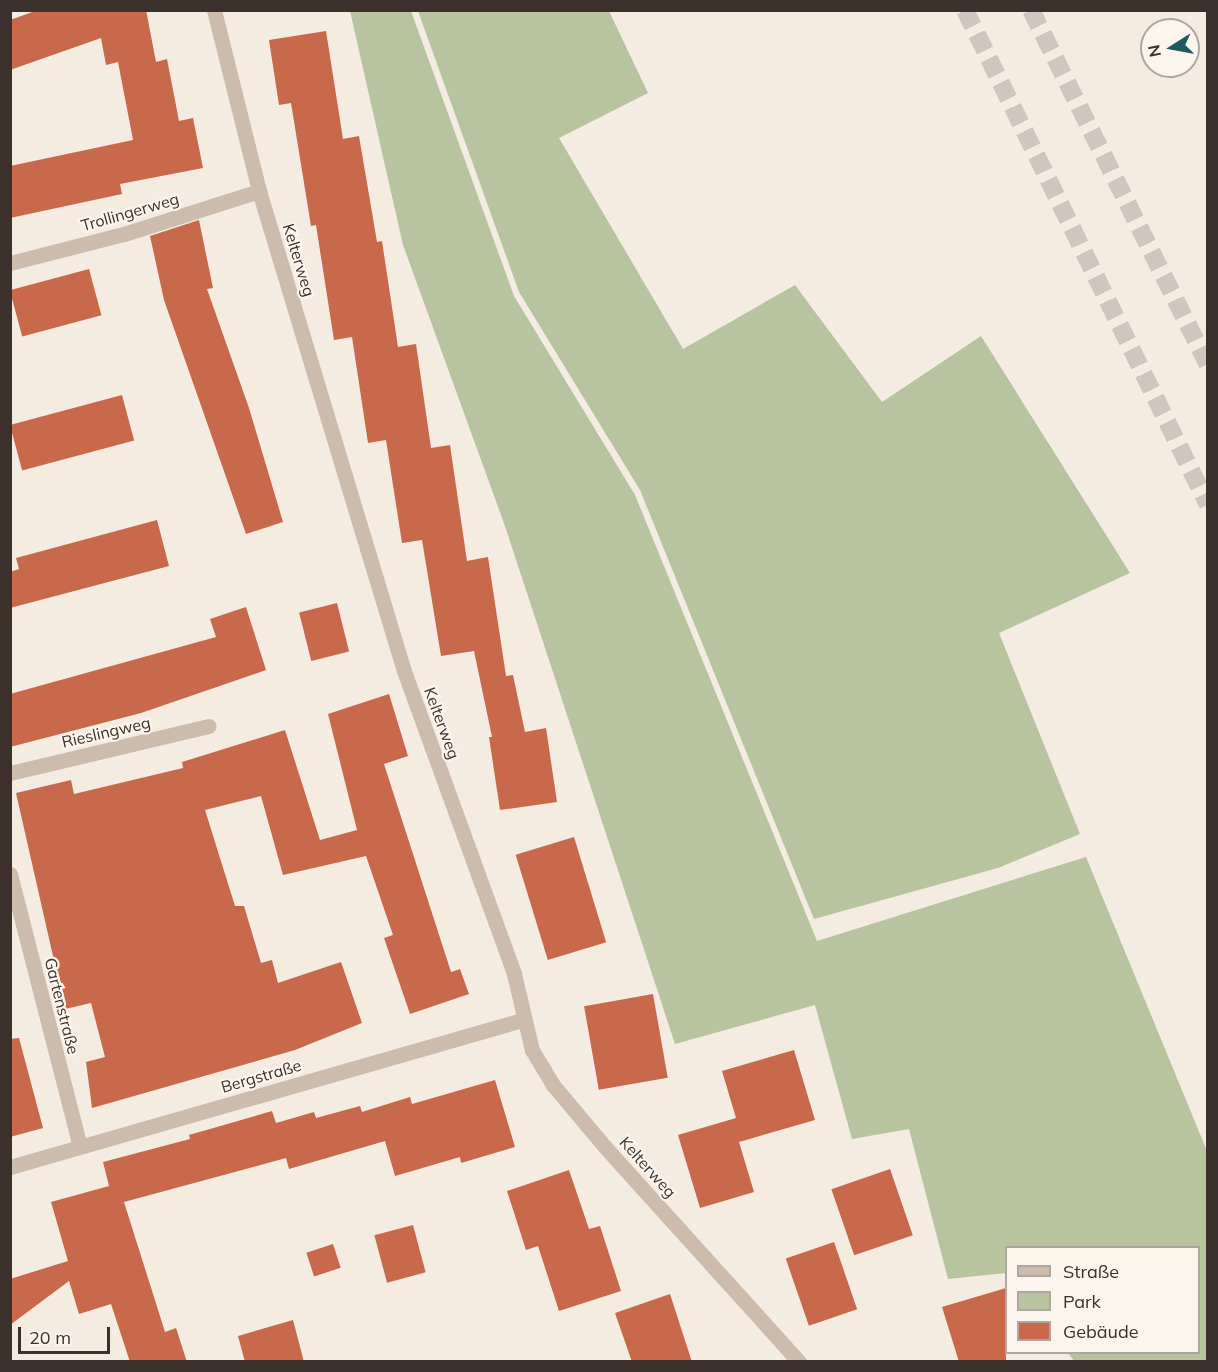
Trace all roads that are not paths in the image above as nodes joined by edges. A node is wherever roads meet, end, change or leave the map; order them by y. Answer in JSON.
{"nodes":[{"id":1,"x":214,"y":10,"type":"edge"},
{"id":2,"x":259,"y":191,"type":"junction"},
{"id":3,"x":10,"y":263,"type":"edge"},
{"id":4,"x":209,"y":726,"type":"dead end"},
{"id":5,"x":10,"y":773,"type":"edge"},
{"id":6,"x":10,"y":874,"type":"edge"},
{"id":7,"x":522,"y":1020,"type":"junction"},
{"id":8,"x":80,"y":1146,"type":"junction"},
{"id":9,"x":10,"y":1167,"type":"edge"},
{"id":10,"x":799,"y":1362,"type":"edge"}],
"edges":[{"from":1,"to":2,"type":"street","name":"Kelterweg"},
{"from":2,"to":3,"type":"street","name":"Trollingerweg"},
{"from":2,"to":7,"type":"street","name":"Kelterweg"},
{"from":4,"to":5,"type":"street","name":"Rieslingweg"},
{"from":6,"to":8,"type":"street","name":"Gartenstraße"},
{"from":7,"to":8,"type":"street","name":"Bergstraße"},
{"from":7,"to":10,"type":"street","name":"Kelterweg"},
{"from":8,"to":9,"type":"street","name":"Bergstraße"}]}
